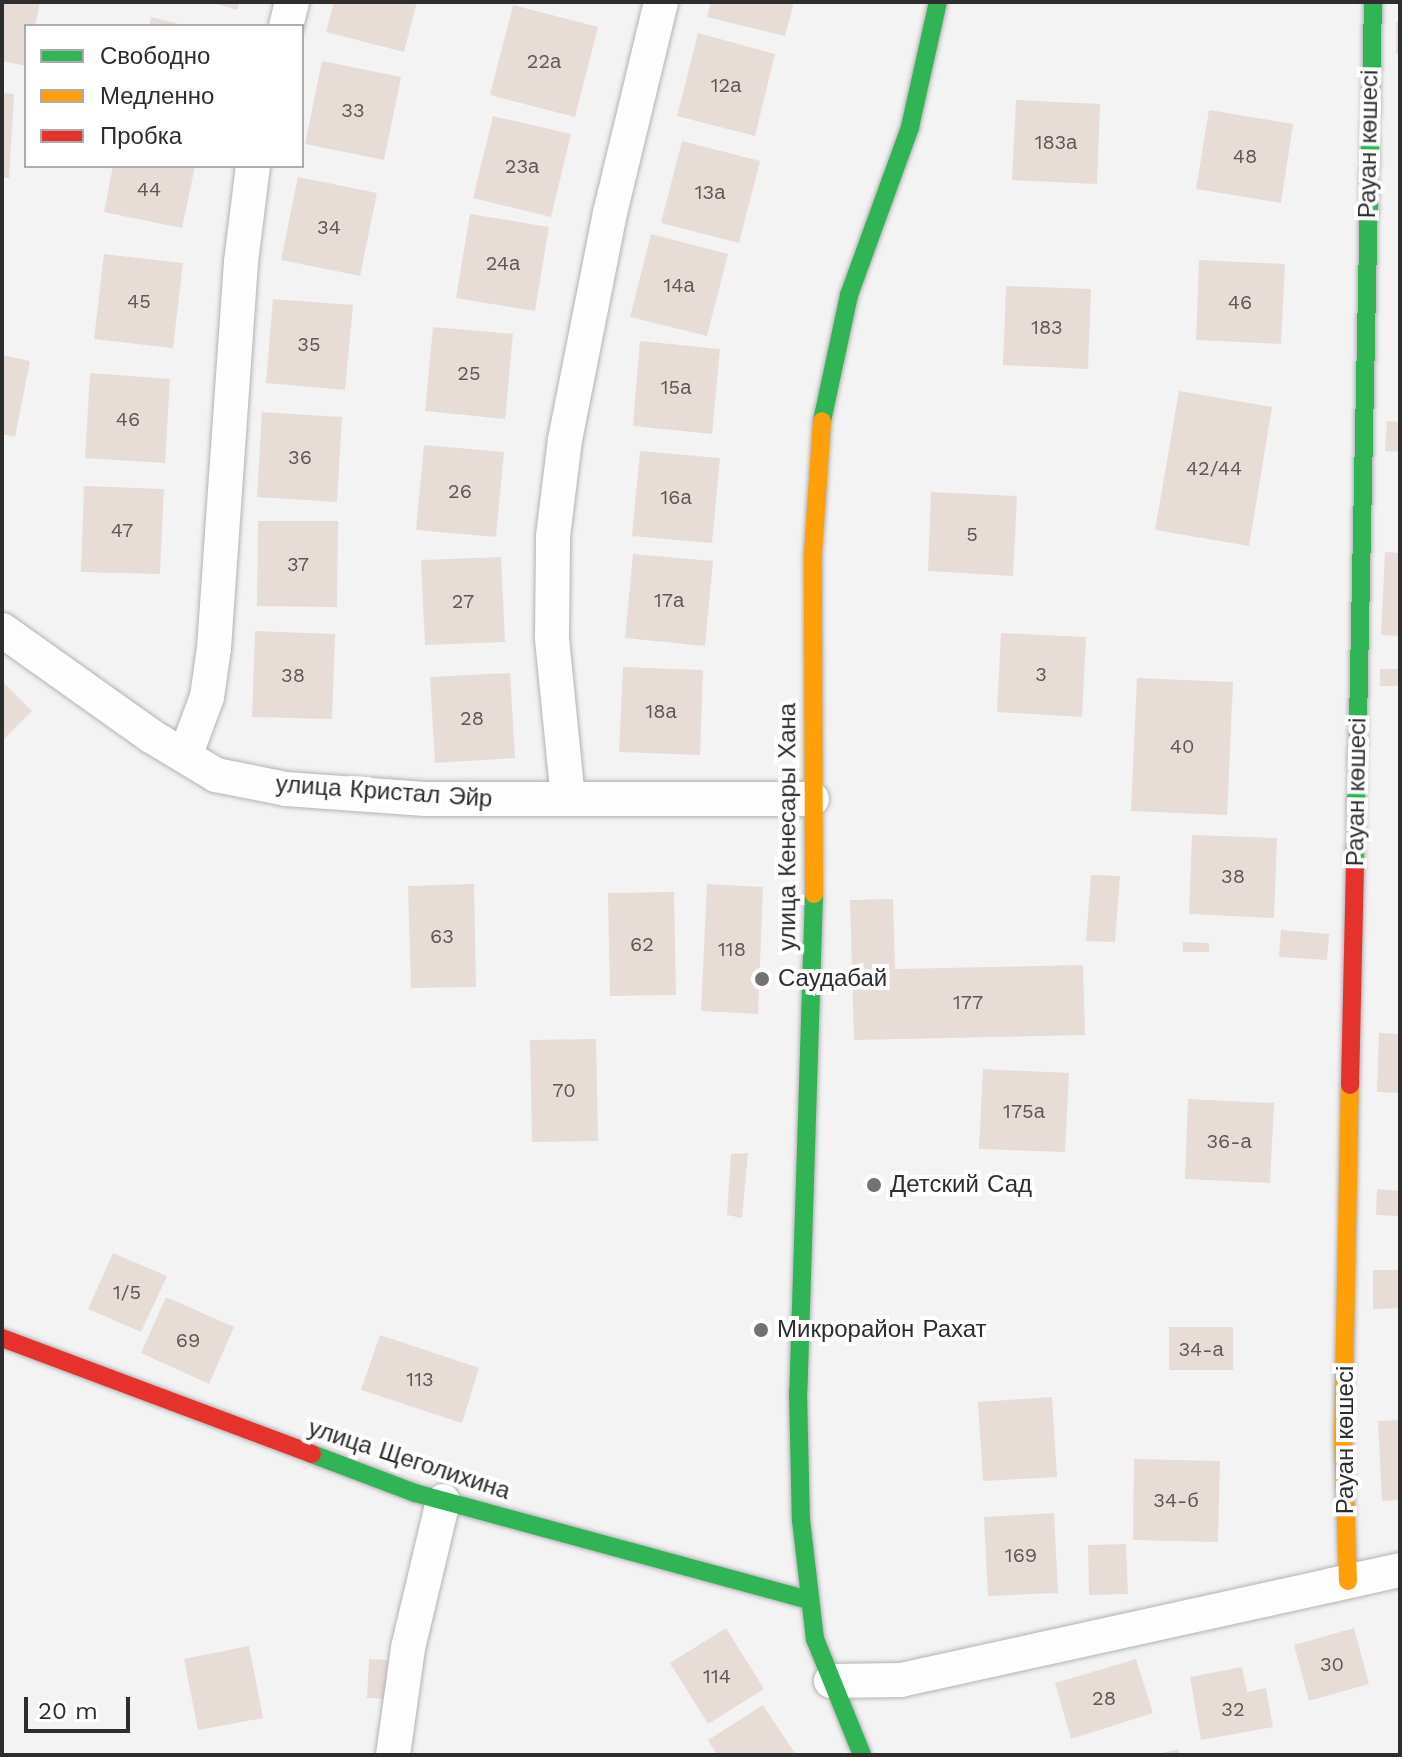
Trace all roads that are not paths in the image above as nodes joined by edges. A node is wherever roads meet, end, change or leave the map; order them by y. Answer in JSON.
{"nodes":[{"id":1,"x":292,"y":2,"type":"edge"},
{"id":2,"x":661,"y":2,"type":"edge"},
{"id":3,"x":938,"y":2,"type":"edge"},
{"id":4,"x":1373,"y":2,"type":"edge"},
{"id":5,"x":286,"y":24,"type":"edge"},
{"id":6,"x":253,"y":168,"type":"edge"},
{"id":7,"x":2,"y":630,"type":"edge"},
{"id":8,"x":185,"y":756,"type":"junction"},
{"id":9,"x":568,"y":799,"type":"junction"},
{"id":10,"x":812,"y":799,"type":"junction"},
{"id":11,"x":2,"y":1338,"type":"edge"},
{"id":12,"x":443,"y":1501,"type":"junction"},
{"id":13,"x":1400,"y":1570,"type":"edge"},
{"id":14,"x":1348,"y":1581,"type":"junction"},
{"id":15,"x":810,"y":1600,"type":"junction"},
{"id":16,"x":831,"y":1681,"type":"junction"},
{"id":17,"x":393,"y":1755,"type":"edge"},
{"id":18,"x":862,"y":1755,"type":"edge"}],
"edges":[{"from":1,"to":5,"type":"street"},
{"from":2,"to":9,"type":"street"},
{"from":3,"to":10,"type":"street","name":"улица Кенесары Хана"},
{"from":4,"to":14,"type":"street","name":"Рауан көшесі"},
{"from":6,"to":8,"type":"street"},
{"from":7,"to":8,"type":"street","name":"улица Кристал Эйр"},
{"from":8,"to":9,"type":"street","name":"улица Кристал Эйр"},
{"from":9,"to":10,"type":"street","name":"улица Кристал Эйр"},
{"from":10,"to":15,"type":"street","name":"улица Кенесары Хана"},
{"from":11,"to":12,"type":"street","name":"улица Щеголихина"},
{"from":12,"to":15,"type":"street","name":"улица Щеголихина"},
{"from":12,"to":17,"type":"street"},
{"from":13,"to":14,"type":"street"},
{"from":14,"to":16,"type":"street"},
{"from":15,"to":16,"type":"street","name":"улица Кенесары Хана"},
{"from":16,"to":18,"type":"street","name":"улица Кенесары Хана"}]}
